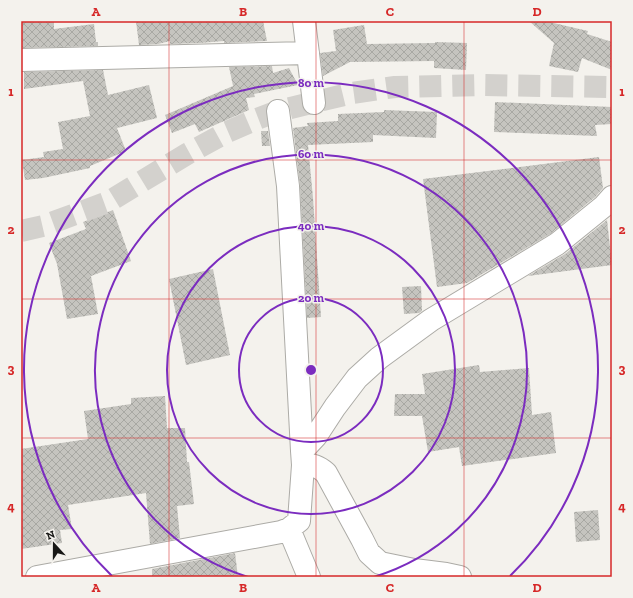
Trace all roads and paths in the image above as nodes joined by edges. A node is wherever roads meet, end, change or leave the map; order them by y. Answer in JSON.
{"nodes":[{"id":1,"x":304,"y":21,"type":"edge"},
{"id":2,"x":308,"y":53,"type":"junction"},
{"id":3,"x":21,"y":60,"type":"edge"},
{"id":4,"x":314,"y":103,"type":"dead end"},
{"id":5,"x":278,"y":111,"type":"dead end"},
{"id":6,"x":612,"y":197,"type":"edge"},
{"id":7,"x":302,"y":458,"type":"junction"},
{"id":8,"x":288,"y":529,"type":"junction"},
{"id":9,"x":37,"y":577,"type":"edge"},
{"id":10,"x":310,"y":577,"type":"edge"},
{"id":11,"x":460,"y":577,"type":"edge"}],
"edges":[{"from":1,"to":2,"type":"street"},
{"from":2,"to":3,"type":"street"},
{"from":2,"to":4,"type":"street"},
{"from":5,"to":7,"type":"street"},
{"from":6,"to":7,"type":"street"},
{"from":7,"to":8,"type":"street"},
{"from":7,"to":11,"type":"street"},
{"from":8,"to":9,"type":"street"},
{"from":8,"to":10,"type":"street"}]}
